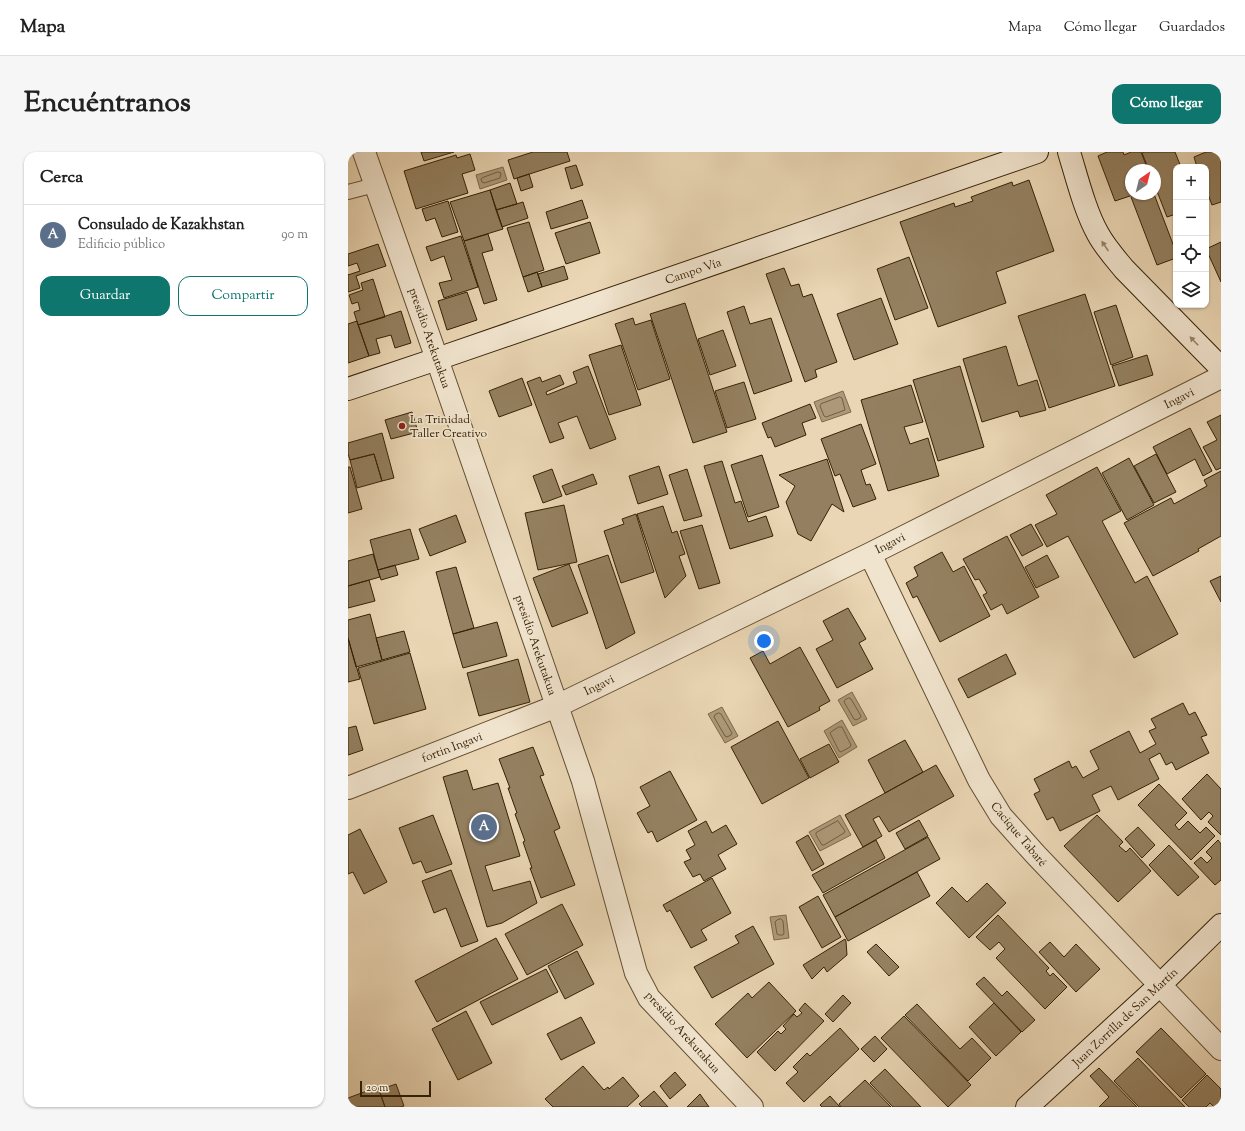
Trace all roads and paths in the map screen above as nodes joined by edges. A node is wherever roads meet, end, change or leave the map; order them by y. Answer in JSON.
{"nodes":[{"id":1,"x":364,"y":152,"type":"edge"},
{"id":2,"x":1037,"y":152,"type":"edge"},
{"id":3,"x":1069,"y":152,"type":"edge"},
{"id":4,"x":375,"y":185,"type":"junction"},
{"id":5,"x":348,"y":192,"type":"edge"},
{"id":6,"x":437,"y":359,"type":"junction"},
{"id":7,"x":1221,"y":368,"type":"edge"},
{"id":8,"x":1221,"y":377,"type":"edge"},
{"id":9,"x":348,"y":389,"type":"edge"},
{"id":10,"x":870,"y":554,"type":"junction"},
{"id":11,"x":557,"y":706,"type":"junction"},
{"id":12,"x":348,"y":788,"type":"edge"},
{"id":13,"x":1221,"y":925,"type":"edge"},
{"id":14,"x":1160,"y":985,"type":"junction"},
{"id":15,"x":1221,"y":1049,"type":"edge"},
{"id":16,"x":752,"y":1107,"type":"edge"},
{"id":17,"x":1027,"y":1107,"type":"edge"}],
"edges":[{"from":1,"to":4,"type":"street","name":"presidio Arekutakua"},
{"from":2,"to":6,"type":"street","name":"Campo Vía"},
{"from":7,"to":3,"type":"street","one_way":true},
{"from":4,"to":5,"type":"lane"},
{"from":4,"to":6,"type":"street","name":"presidio Arekutakua"},
{"from":6,"to":9,"type":"street","name":"Campo Vía"},
{"from":6,"to":11,"type":"street","name":"presidio Arekutakua"},
{"from":8,"to":10,"type":"street","name":"Ingavi"},
{"from":10,"to":11,"type":"street","name":"Ingavi"},
{"from":10,"to":14,"type":"street","name":"Cacique Tabaré"},
{"from":11,"to":12,"type":"street","name":"fortin Ingavi"},
{"from":11,"to":16,"type":"street","name":"presidio Arekutakua"},
{"from":13,"to":14,"type":"street","name":"Juan Zorrilla de San Martín"},
{"from":14,"to":15,"type":"street","name":"Cacique Tabaré"},
{"from":14,"to":17,"type":"street","name":"Juan Zorrilla de San Martín"}]}
